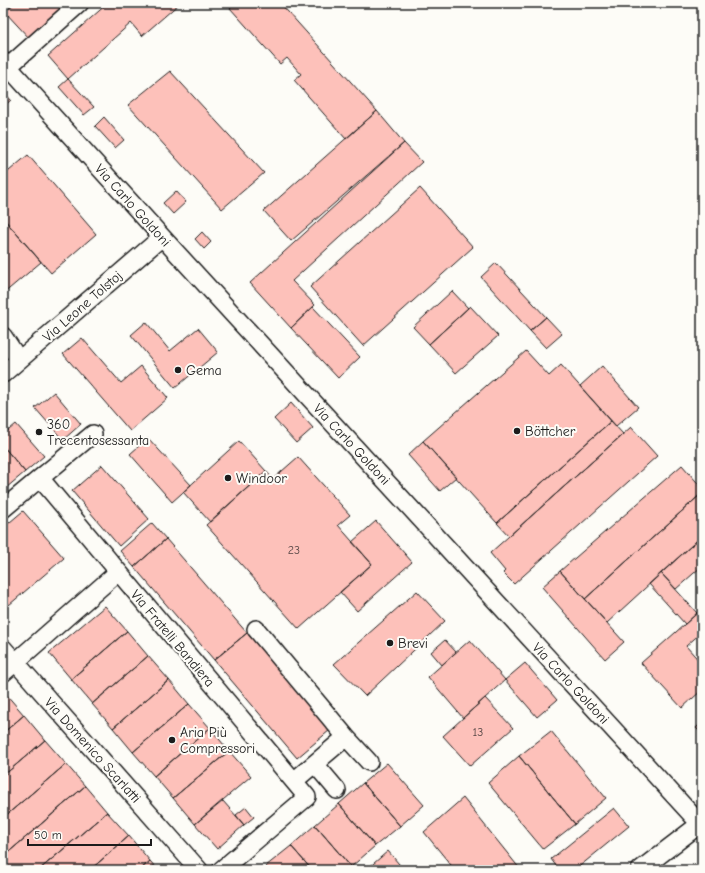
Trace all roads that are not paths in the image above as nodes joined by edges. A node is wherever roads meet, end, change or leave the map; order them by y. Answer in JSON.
{"nodes":[{"id":1,"x":80,"y":3,"type":"edge"},
{"id":2,"x":6,"y":64,"type":"edge"},
{"id":3,"x":162,"y":238,"type":"junction"},
{"id":4,"x":3,"y":336,"type":"edge"},
{"id":5,"x":20,"y":360,"type":"junction"},
{"id":6,"x":3,"y":374,"type":"edge"},
{"id":7,"x":93,"y":434,"type":"dead end"},
{"id":8,"x":40,"y":478,"type":"junction"},
{"id":9,"x":3,"y":509,"type":"edge"},
{"id":10,"x":118,"y":572,"type":"junction"},
{"id":11,"x":256,"y":629,"type":"dead end"},
{"id":12,"x":3,"y":648,"type":"edge"},
{"id":13,"x":9,"y":668,"type":"edge"},
{"id":14,"x":346,"y":737,"type":"junction"},
{"id":15,"x":369,"y":762,"type":"dead end"},
{"id":16,"x":315,"y":764,"type":"junction"},
{"id":17,"x":294,"y":781,"type":"junction"},
{"id":18,"x":337,"y":790,"type":"dead end"},
{"id":19,"x":701,"y":825,"type":"edge"},
{"id":20,"x":199,"y":870,"type":"edge"},
{"id":21,"x":221,"y":870,"type":"edge"},
{"id":22,"x":640,"y":870,"type":"edge"}],
"edges":[{"from":1,"to":2,"type":"street"},
{"from":2,"to":3,"type":"street","name":"Via Carlo Goldoni"},
{"from":3,"to":5,"type":"street","name":"Via Leone Tolstoj"},
{"from":3,"to":19,"type":"street","name":"Via Carlo Goldoni"},
{"from":4,"to":5,"type":"street"},
{"from":5,"to":6,"type":"street","name":"Via Leone Tolstoj"},
{"from":7,"to":8,"type":"street"},
{"from":8,"to":9,"type":"street"},
{"from":8,"to":10,"type":"street","name":"Via Fratelli Bandiera"},
{"from":10,"to":13,"type":"street"},
{"from":10,"to":17,"type":"street","name":"Via Fratelli Bandiera"},
{"from":11,"to":14,"type":"street"},
{"from":12,"to":13,"type":"street","name":"Via Domenico Scarlatti"},
{"from":13,"to":20,"type":"street","name":"Via Domenico Scarlatti"},
{"from":14,"to":15,"type":"street"},
{"from":14,"to":16,"type":"street"},
{"from":16,"to":17,"type":"street"},
{"from":16,"to":18,"type":"street"},
{"from":17,"to":21,"type":"street","name":"Via Fratelli Bandiera"},
{"from":19,"to":22,"type":"street"}]}
